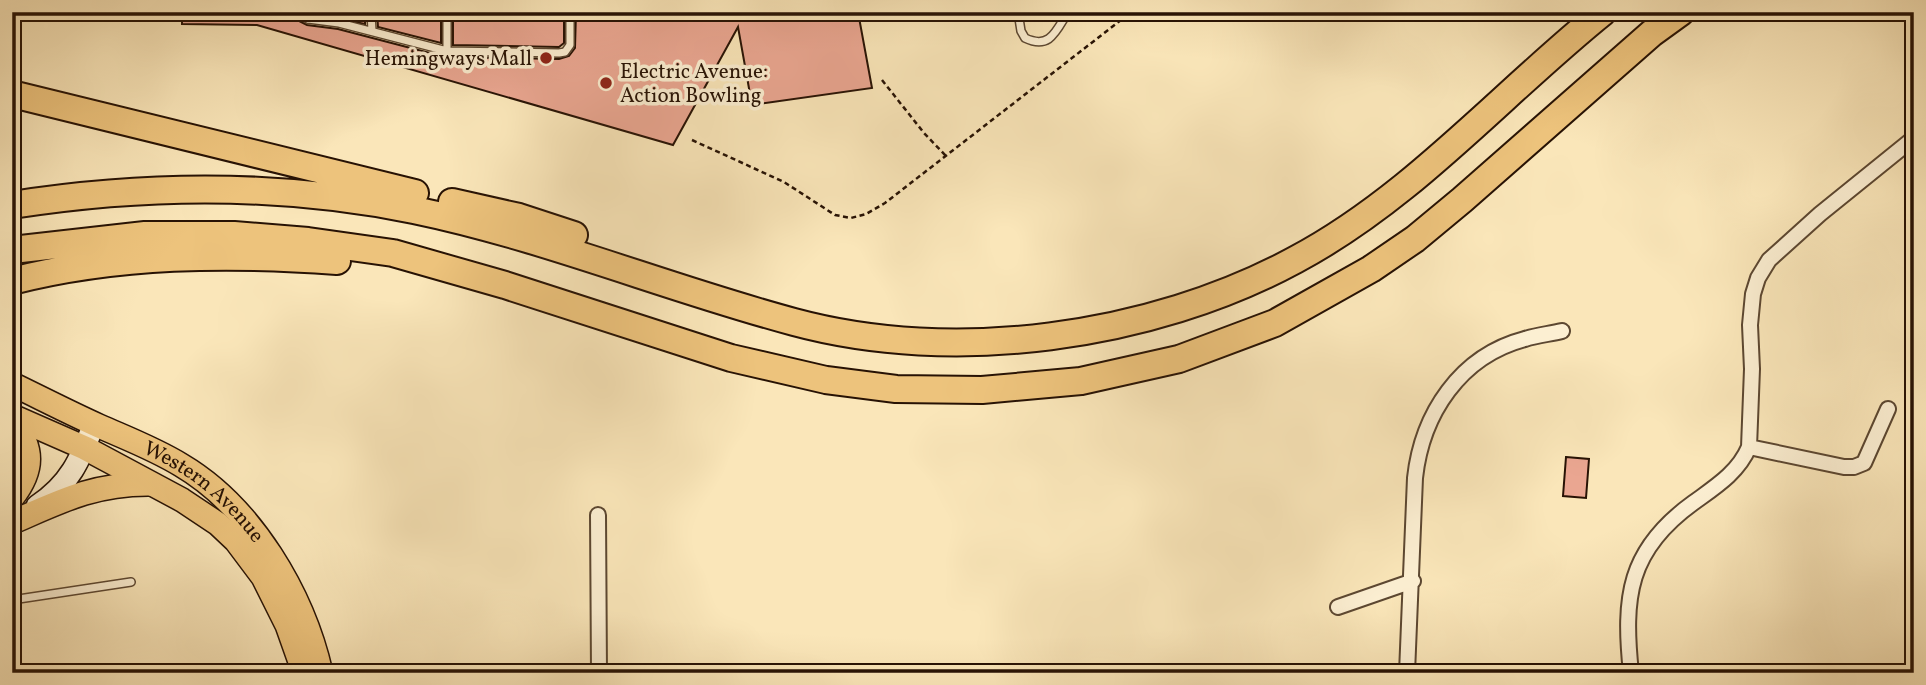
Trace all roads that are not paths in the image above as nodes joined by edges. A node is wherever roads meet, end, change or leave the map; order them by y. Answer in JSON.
{"nodes":[{"id":1,"x":294,"y":12,"type":"edge"},
{"id":2,"x":339,"y":12,"type":"edge"},
{"id":3,"x":371,"y":12,"type":"edge"},
{"id":4,"x":447,"y":12,"type":"edge"},
{"id":5,"x":1018,"y":12,"type":"edge"},
{"id":6,"x":1068,"y":12,"type":"edge"},
{"id":7,"x":1603,"y":12,"type":"edge"},
{"id":8,"x":1681,"y":12,"type":"edge"},
{"id":9,"x":570,"y":13,"type":"edge"},
{"id":10,"x":308,"y":15,"type":"edge"},
{"id":11,"x":485,"y":15,"type":"dead end"},
{"id":12,"x":339,"y":23,"type":"junction"},
{"id":13,"x":372,"y":32,"type":"junction"},
{"id":14,"x":447,"y":51,"type":"junction"},
{"id":15,"x":12,"y":94,"type":"edge"},
{"id":16,"x":1914,"y":138,"type":"edge"},
{"id":17,"x":12,"y":205,"type":"edge"},
{"id":18,"x":12,"y":250,"type":"edge"},
{"id":19,"x":12,"y":281,"type":"edge"},
{"id":20,"x":505,"y":285,"type":"junction"},
{"id":21,"x":1562,"y":331,"type":"dead end"},
{"id":22,"x":914,"y":342,"type":"junction"},
{"id":23,"x":12,"y":384,"type":"edge"},
{"id":24,"x":1888,"y":410,"type":"dead end"},
{"id":25,"x":12,"y":418,"type":"edge"},
{"id":26,"x":94,"y":424,"type":"junction"},
{"id":27,"x":1749,"y":447,"type":"junction"},
{"id":28,"x":85,"y":448,"type":"junction"},
{"id":29,"x":151,"y":484,"type":"junction"},
{"id":30,"x":12,"y":498,"type":"edge"},
{"id":31,"x":598,"y":515,"type":"dead end"},
{"id":32,"x":13,"y":522,"type":"edge"},
{"id":33,"x":1413,"y":581,"type":"junction"},
{"id":34,"x":131,"y":582,"type":"dead end"},
{"id":35,"x":12,"y":600,"type":"edge"},
{"id":36,"x":1338,"y":607,"type":"dead end"},
{"id":37,"x":303,"y":673,"type":"edge"},
{"id":38,"x":321,"y":673,"type":"edge"},
{"id":39,"x":599,"y":673,"type":"edge"},
{"id":40,"x":1407,"y":673,"type":"edge"},
{"id":41,"x":1631,"y":673,"type":"edge"}],
"edges":[{"from":1,"to":10,"type":"lane"},
{"from":2,"to":12,"type":"lane"},
{"from":3,"to":13,"type":"lane"},
{"from":4,"to":14,"type":"lane"},
{"from":5,"to":6,"type":"lane"},
{"from":7,"to":22,"type":"highway"},
{"from":8,"to":20,"type":"highway"},
{"from":9,"to":11,"type":"lane"},
{"from":9,"to":14,"type":"lane"},
{"from":10,"to":12,"type":"lane"},
{"from":12,"to":13,"type":"lane"},
{"from":13,"to":14,"type":"lane"},
{"from":15,"to":22,"type":"highway"},
{"from":16,"to":27,"type":"street"},
{"from":17,"to":22,"type":"highway"},
{"from":18,"to":20,"type":"highway"},
{"from":19,"to":20,"type":"highway"},
{"from":21,"to":33,"type":"street"},
{"from":23,"to":26,"type":"main road","name":"Western Avenue"},
{"from":24,"to":27,"type":"street"},
{"from":25,"to":28,"type":"main road","name":"Western Avenue"},
{"from":25,"to":30,"type":"main road"},
{"from":26,"to":28,"type":"main road"},
{"from":26,"to":38,"type":"main road","name":"Western Avenue"},
{"from":27,"to":41,"type":"street"},
{"from":28,"to":29,"type":"main road","name":"Western Avenue"},
{"from":28,"to":32,"type":"main road"},
{"from":29,"to":32,"type":"main road"},
{"from":29,"to":37,"type":"main road","name":"Western Avenue"},
{"from":31,"to":39,"type":"street"},
{"from":33,"to":36,"type":"street"},
{"from":33,"to":40,"type":"street"},
{"from":34,"to":35,"type":"lane"}]}
